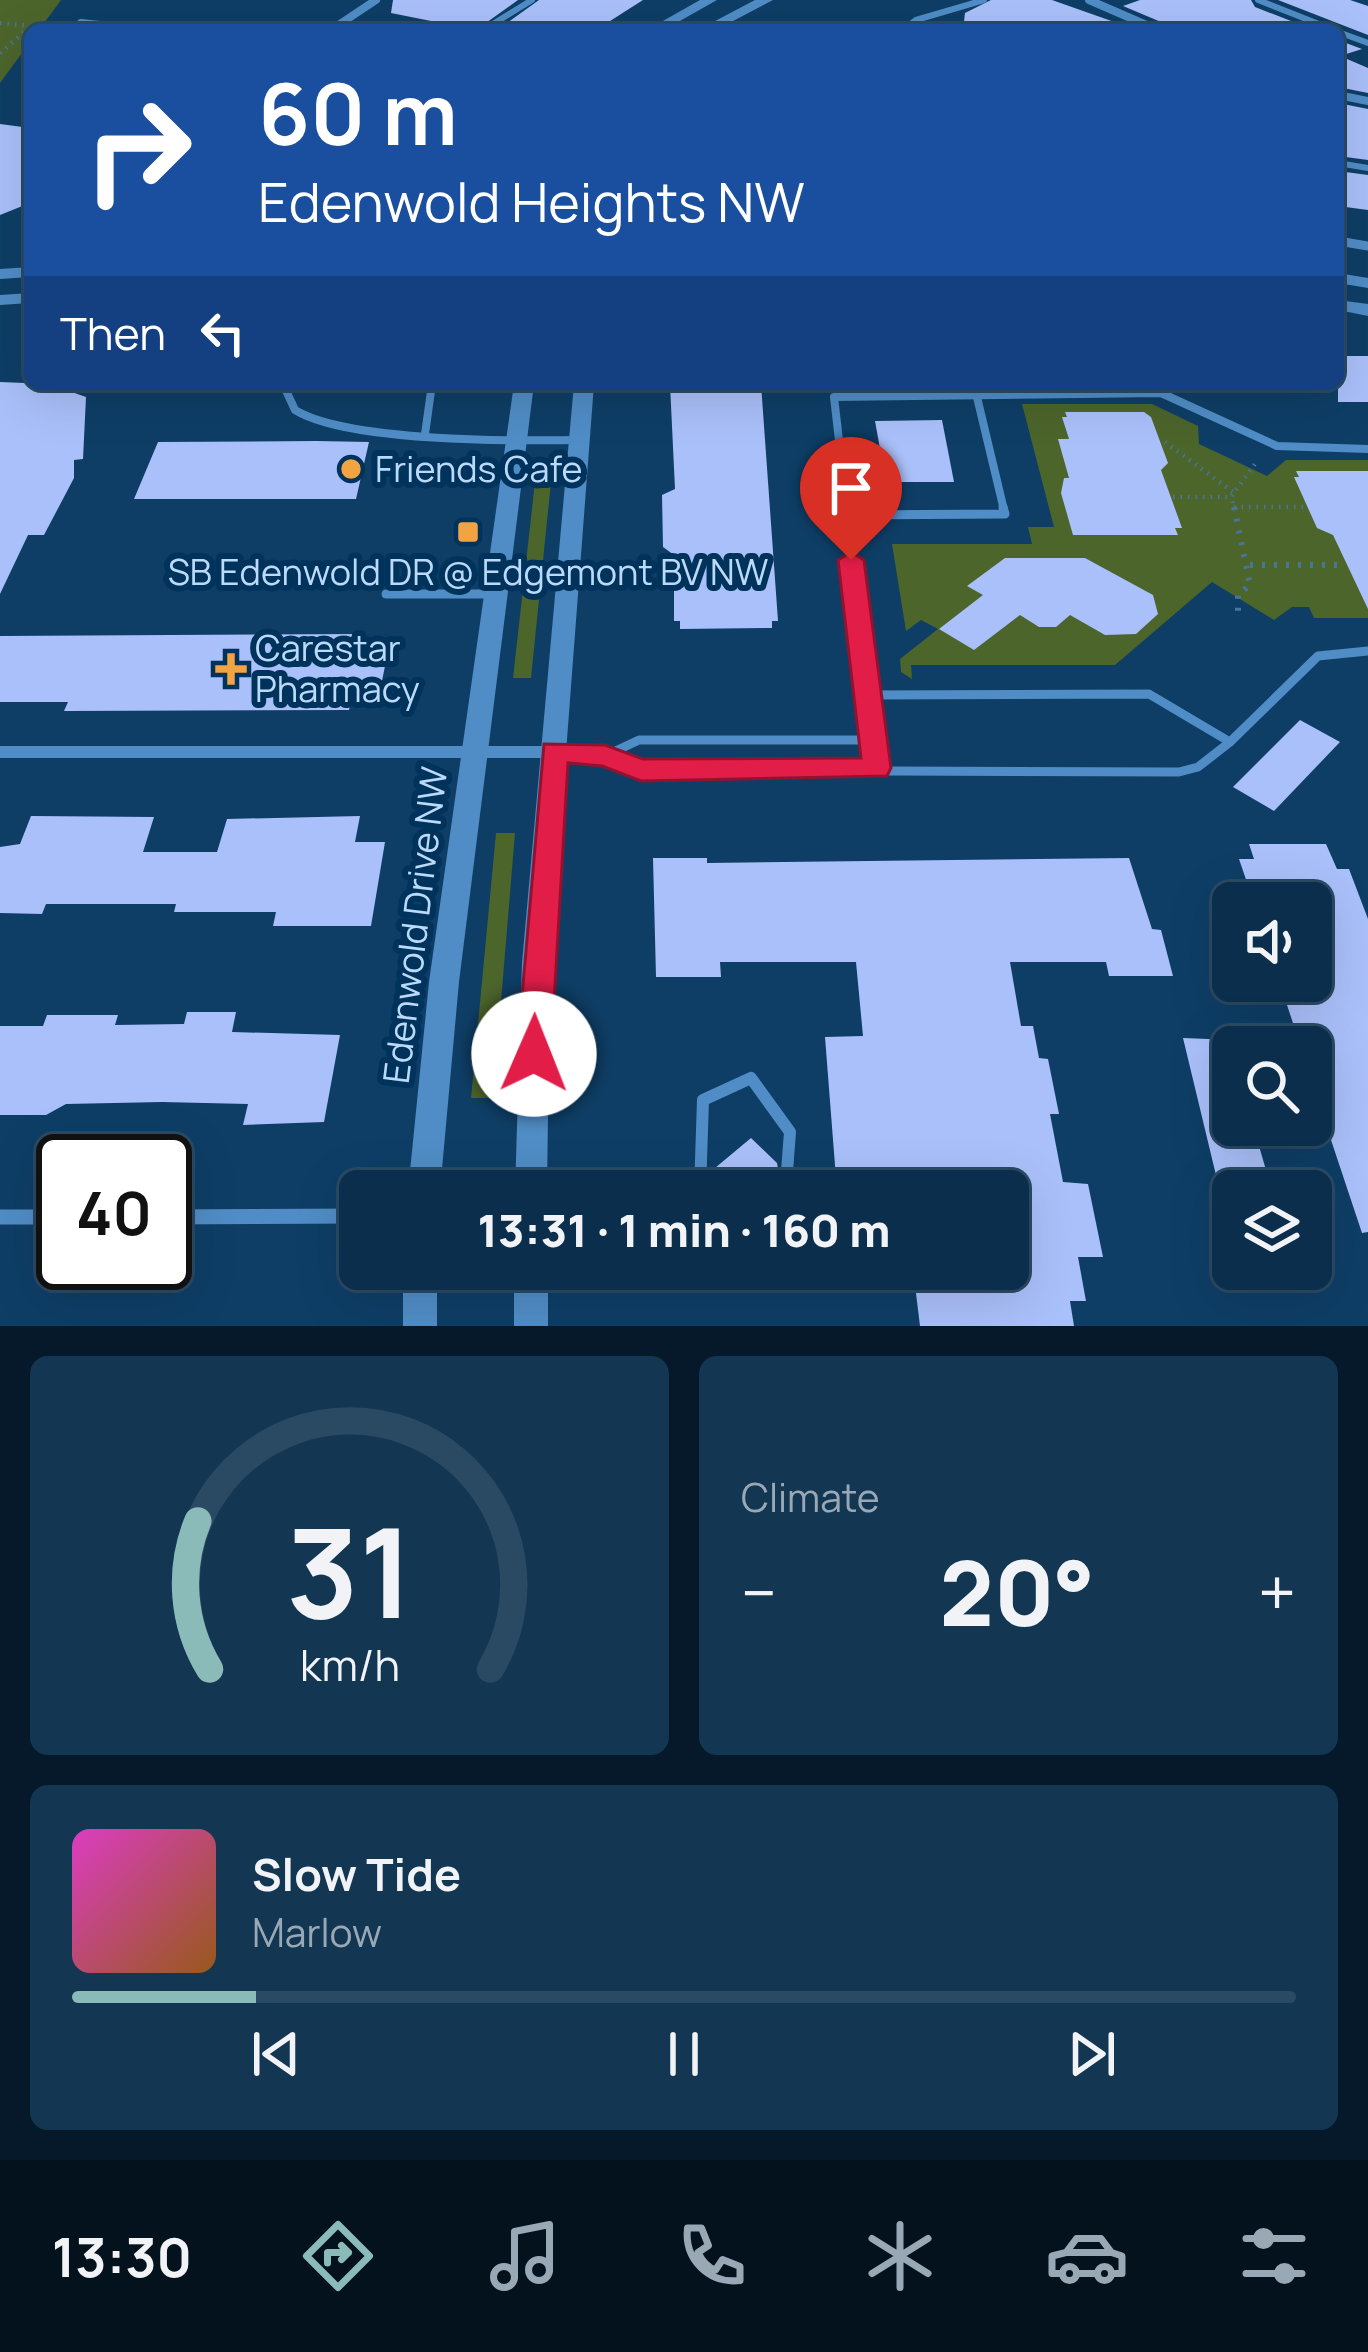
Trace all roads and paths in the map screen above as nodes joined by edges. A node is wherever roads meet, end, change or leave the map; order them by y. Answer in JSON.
{"nodes":[{"id":1,"x":376,"y":0,"type":"edge"},
{"id":2,"x":532,"y":0,"type":"edge"},
{"id":3,"x":710,"y":0,"type":"edge"},
{"id":4,"x":766,"y":0,"type":"edge"},
{"id":5,"x":984,"y":0,"type":"edge"},
{"id":6,"x":1090,"y":0,"type":"edge"},
{"id":7,"x":1258,"y":0,"type":"edge"},
{"id":8,"x":81,"y":23,"type":"dead end"},
{"id":9,"x":90,"y":24,"type":"edge"},
{"id":10,"x":340,"y":24,"type":"edge"},
{"id":11,"x":493,"y":24,"type":"edge"},
{"id":12,"x":665,"y":24,"type":"edge"},
{"id":13,"x":717,"y":24,"type":"edge"},
{"id":14,"x":911,"y":24,"type":"edge"},
{"id":15,"x":1143,"y":24,"type":"edge"},
{"id":16,"x":1318,"y":24,"type":"edge"},
{"id":17,"x":24,"y":32,"type":"edge"},
{"id":18,"x":0,"y":53,"type":"edge"},
{"id":19,"x":285,"y":390,"type":"edge"},
{"id":20,"x":432,"y":390,"type":"edge"},
{"id":21,"x":523,"y":390,"type":"edge"},
{"id":22,"x":584,"y":390,"type":"edge"},
{"id":23,"x":976,"y":394,"type":"junction"},
{"id":24,"x":425,"y":434,"type":"junction"},
{"id":25,"x":515,"y":440,"type":"junction"},
{"id":26,"x":580,"y":440,"type":"junction"},
{"id":27,"x":1165,"y":442,"type":"dead end"},
{"id":28,"x":1277,"y":446,"type":"junction"},
{"id":29,"x":1368,"y":448,"type":"edge"},
{"id":30,"x":1173,"y":497,"type":"dead end"},
{"id":31,"x":1232,"y":499,"type":"junction"},
{"id":32,"x":1305,"y":506,"type":"dead end"},
{"id":33,"x":846,"y":515,"type":"junction"},
{"id":34,"x":1250,"y":566,"type":"junction"},
{"id":35,"x":1346,"y":566,"type":"dead end"},
{"id":36,"x":386,"y":594,"type":"dead end"},
{"id":37,"x":495,"y":594,"type":"junction"},
{"id":38,"x":1238,"y":614,"type":"dead end"},
{"id":39,"x":1368,"y":651,"type":"edge"},
{"id":40,"x":866,"y":695,"type":"junction"},
{"id":41,"x":872,"y":740,"type":"junction"},
{"id":42,"x":1230,"y":742,"type":"junction"},
{"id":43,"x":475,"y":751,"type":"junction"},
{"id":44,"x":0,"y":752,"type":"edge"},
{"id":45,"x":554,"y":752,"type":"junction"},
{"id":46,"x":605,"y":756,"type":"junction"},
{"id":47,"x":877,"y":768,"type":"junction"},
{"id":48,"x":426,"y":1170,"type":"edge"},
{"id":49,"x":531,"y":1170,"type":"edge"},
{"id":50,"x":701,"y":1170,"type":"edge"},
{"id":51,"x":787,"y":1170,"type":"edge"},
{"id":52,"x":339,"y":1216,"type":"edge"},
{"id":53,"x":0,"y":1217,"type":"edge"},
{"id":54,"x":36,"y":1217,"type":"edge"},
{"id":55,"x":192,"y":1217,"type":"edge"},
{"id":56,"x":421,"y":1290,"type":"edge"},
{"id":57,"x":531,"y":1290,"type":"edge"},
{"id":58,"x":420,"y":1326,"type":"edge"},
{"id":59,"x":530,"y":1326,"type":"edge"}],
"edges":[{"from":1,"to":10,"type":"street"},
{"from":2,"to":11,"type":"lane"},
{"from":3,"to":12,"type":"street"},
{"from":4,"to":13,"type":"street"},
{"from":5,"to":14,"type":"lane"},
{"from":6,"to":15,"type":"street"},
{"from":7,"to":16,"type":"lane"},
{"from":8,"to":9,"type":"street"},
{"from":17,"to":18,"type":"path"},
{"from":19,"to":24,"type":"lane"},
{"from":20,"to":24,"type":"lane"},
{"from":21,"to":25,"type":"street","name":"Edenwold Drive NW"},
{"from":22,"to":26,"type":"street"},
{"from":23,"to":28,"type":"lane"},
{"from":23,"to":33,"type":"lane"},
{"from":23,"to":33,"type":"lane"},
{"from":24,"to":25,"type":"lane"},
{"from":25,"to":26,"type":"lane"},
{"from":25,"to":37,"type":"street","name":"Edenwold Drive NW"},
{"from":26,"to":45,"type":"street"},
{"from":27,"to":31,"type":"path"},
{"from":28,"to":29,"type":"lane"},
{"from":28,"to":31,"type":"path"},
{"from":30,"to":31,"type":"path"},
{"from":31,"to":32,"type":"path"},
{"from":31,"to":34,"type":"path"},
{"from":33,"to":40,"type":"lane"},
{"from":34,"to":35,"type":"path"},
{"from":34,"to":38,"type":"path"},
{"from":36,"to":37,"type":"lane"},
{"from":37,"to":43,"type":"street","name":"Edenwold Drive NW"},
{"from":39,"to":42,"type":"lane"},
{"from":40,"to":41,"type":"lane"},
{"from":40,"to":42,"type":"lane"},
{"from":41,"to":46,"type":"lane"},
{"from":41,"to":47,"type":"lane"},
{"from":42,"to":47,"type":"lane"},
{"from":43,"to":44,"type":"street"},
{"from":43,"to":45,"type":"street"},
{"from":43,"to":48,"type":"street","name":"Edenwold Drive NW"},
{"from":45,"to":46,"type":"lane"},
{"from":45,"to":49,"type":"street"},
{"from":46,"to":47,"type":"lane"},
{"from":50,"to":51,"type":"lane"},
{"from":52,"to":55,"type":"street"},
{"from":53,"to":54,"type":"street"},
{"from":56,"to":58,"type":"street"},
{"from":57,"to":59,"type":"street"}]}
